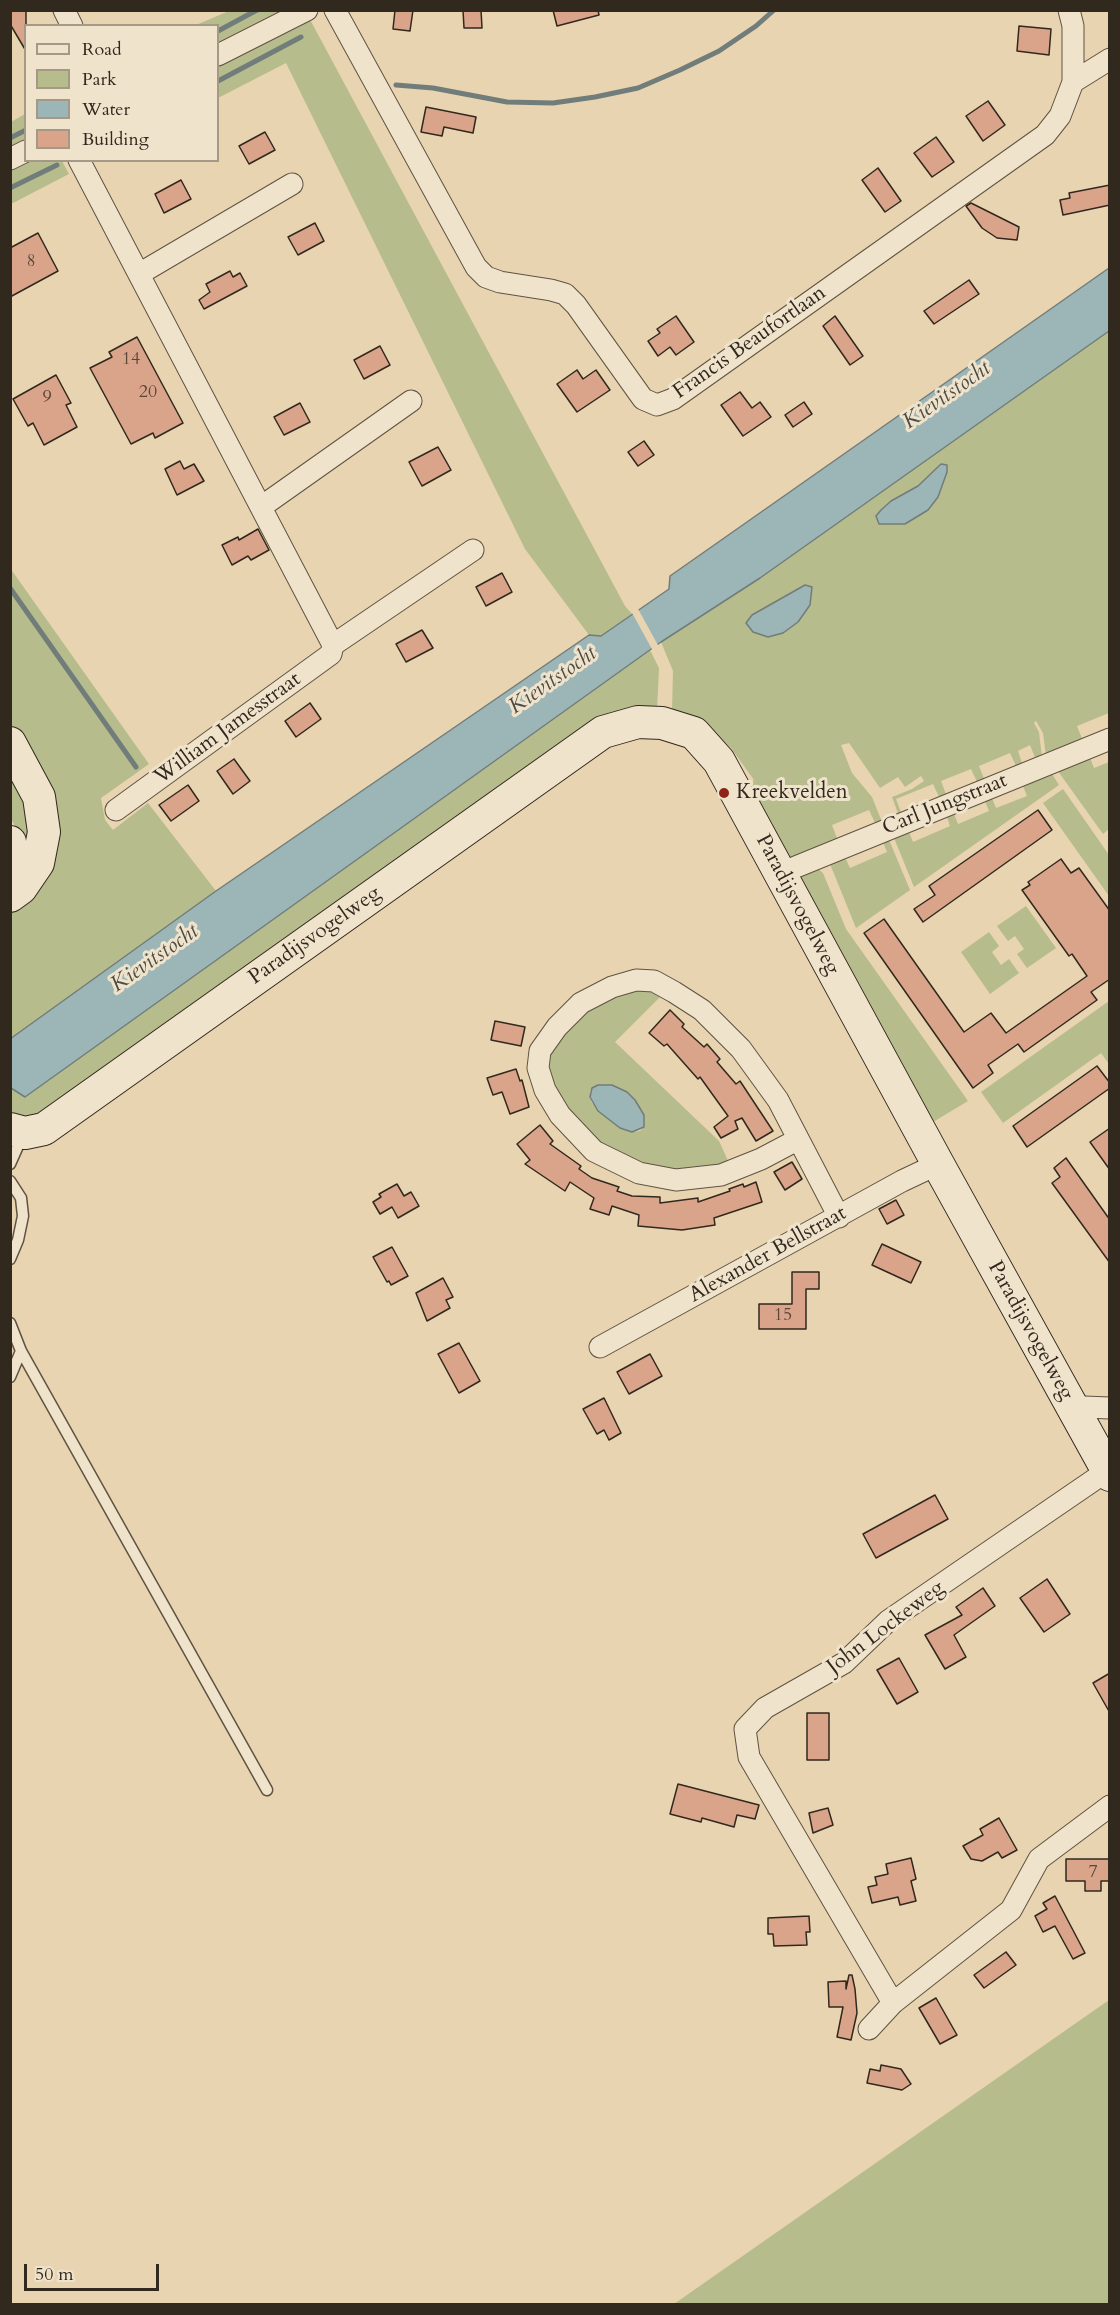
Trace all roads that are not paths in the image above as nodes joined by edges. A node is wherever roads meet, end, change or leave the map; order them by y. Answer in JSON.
{"nodes":[{"id":1,"x":64,"y":10,"type":"edge"},
{"id":2,"x":307,"y":10,"type":"edge"},
{"id":3,"x":335,"y":10,"type":"edge"},
{"id":4,"x":1069,"y":10,"type":"edge"},
{"id":5,"x":71,"y":24,"type":"edge"},
{"id":6,"x":219,"y":54,"type":"edge"},
{"id":7,"x":1110,"y":59,"type":"edge"},
{"id":8,"x":1073,"y":82,"type":"junction"},
{"id":9,"x":24,"y":152,"type":"edge"},
{"id":10,"x":10,"y":159,"type":"edge"},
{"id":11,"x":80,"y":162,"type":"edge"},
{"id":12,"x":292,"y":184,"type":"dead end"},
{"id":13,"x":139,"y":274,"type":"junction"},
{"id":14,"x":411,"y":401,"type":"dead end"},
{"id":15,"x":261,"y":507,"type":"junction"},
{"id":16,"x":473,"y":550,"type":"dead end"},
{"id":17,"x":333,"y":645,"type":"junction"},
{"id":18,"x":1110,"y":739,"type":"edge"},
{"id":19,"x":10,"y":743,"type":"edge"},
{"id":20,"x":116,"y":810,"type":"dead end"},
{"id":21,"x":10,"y":842,"type":"edge"},
{"id":22,"x":781,"y":873,"type":"junction"},
{"id":23,"x":10,"y":878,"type":"edge"},
{"id":24,"x":10,"y":896,"type":"edge"},
{"id":25,"x":13,"y":1130,"type":"edge"},
{"id":26,"x":797,"y":1140,"type":"junction"},
{"id":27,"x":10,"y":1164,"type":"edge"},
{"id":28,"x":938,"y":1164,"type":"junction"},
{"id":29,"x":10,"y":1181,"type":"edge"},
{"id":30,"x":838,"y":1217,"type":"junction"},
{"id":31,"x":10,"y":1259,"type":"edge"},
{"id":32,"x":10,"y":1323,"type":"edge"},
{"id":33,"x":600,"y":1347,"type":"dead end"},
{"id":34,"x":21,"y":1351,"type":"junction"},
{"id":35,"x":10,"y":1377,"type":"edge"},
{"id":36,"x":1110,"y":1408,"type":"edge"},
{"id":37,"x":1073,"y":1409,"type":"junction"},
{"id":38,"x":1108,"y":1473,"type":"edge"},
{"id":39,"x":267,"y":1790,"type":"dead end"},
{"id":40,"x":1110,"y":1806,"type":"edge"},
{"id":41,"x":893,"y":2003,"type":"junction"},
{"id":42,"x":869,"y":2029,"type":"dead end"}],
"edges":[{"from":1,"to":5,"type":"street"},
{"from":2,"to":6,"type":"street"},
{"from":3,"to":8,"type":"street","name":"Francis Beaufortlaan"},
{"from":4,"to":8,"type":"street"},
{"from":7,"to":8,"type":"street"},
{"from":9,"to":10,"type":"street"},
{"from":11,"to":13,"type":"street"},
{"from":12,"to":13,"type":"street"},
{"from":13,"to":15,"type":"street"},
{"from":14,"to":15,"type":"street"},
{"from":15,"to":17,"type":"street"},
{"from":16,"to":17,"type":"street","name":"William Jamesstraat"},
{"from":17,"to":20,"type":"street","name":"William Jamesstraat"},
{"from":18,"to":22,"type":"street","name":"Carl Jungstraat"},
{"from":19,"to":24,"type":"street"},
{"from":21,"to":23,"type":"street"},
{"from":22,"to":25,"type":"street","name":"Paradijsvogelweg"},
{"from":22,"to":28,"type":"street","name":"Paradijsvogelweg"},
{"from":25,"to":27,"type":"lane"},
{"from":26,"to":26,"type":"street"},
{"from":26,"to":30,"type":"street"},
{"from":28,"to":30,"type":"street","name":"Alexander Bellstraat"},
{"from":28,"to":37,"type":"street","name":"Paradijsvogelweg"},
{"from":29,"to":31,"type":"lane"},
{"from":30,"to":33,"type":"street","name":"Alexander Bellstraat"},
{"from":32,"to":34,"type":"lane"},
{"from":34,"to":35,"type":"lane"},
{"from":34,"to":39,"type":"lane"},
{"from":36,"to":37,"type":"street"},
{"from":37,"to":38,"type":"street","name":"Paradijsvogelweg"},
{"from":38,"to":41,"type":"street","name":"John Lockeweg"},
{"from":40,"to":41,"type":"street"},
{"from":41,"to":42,"type":"street"}]}
